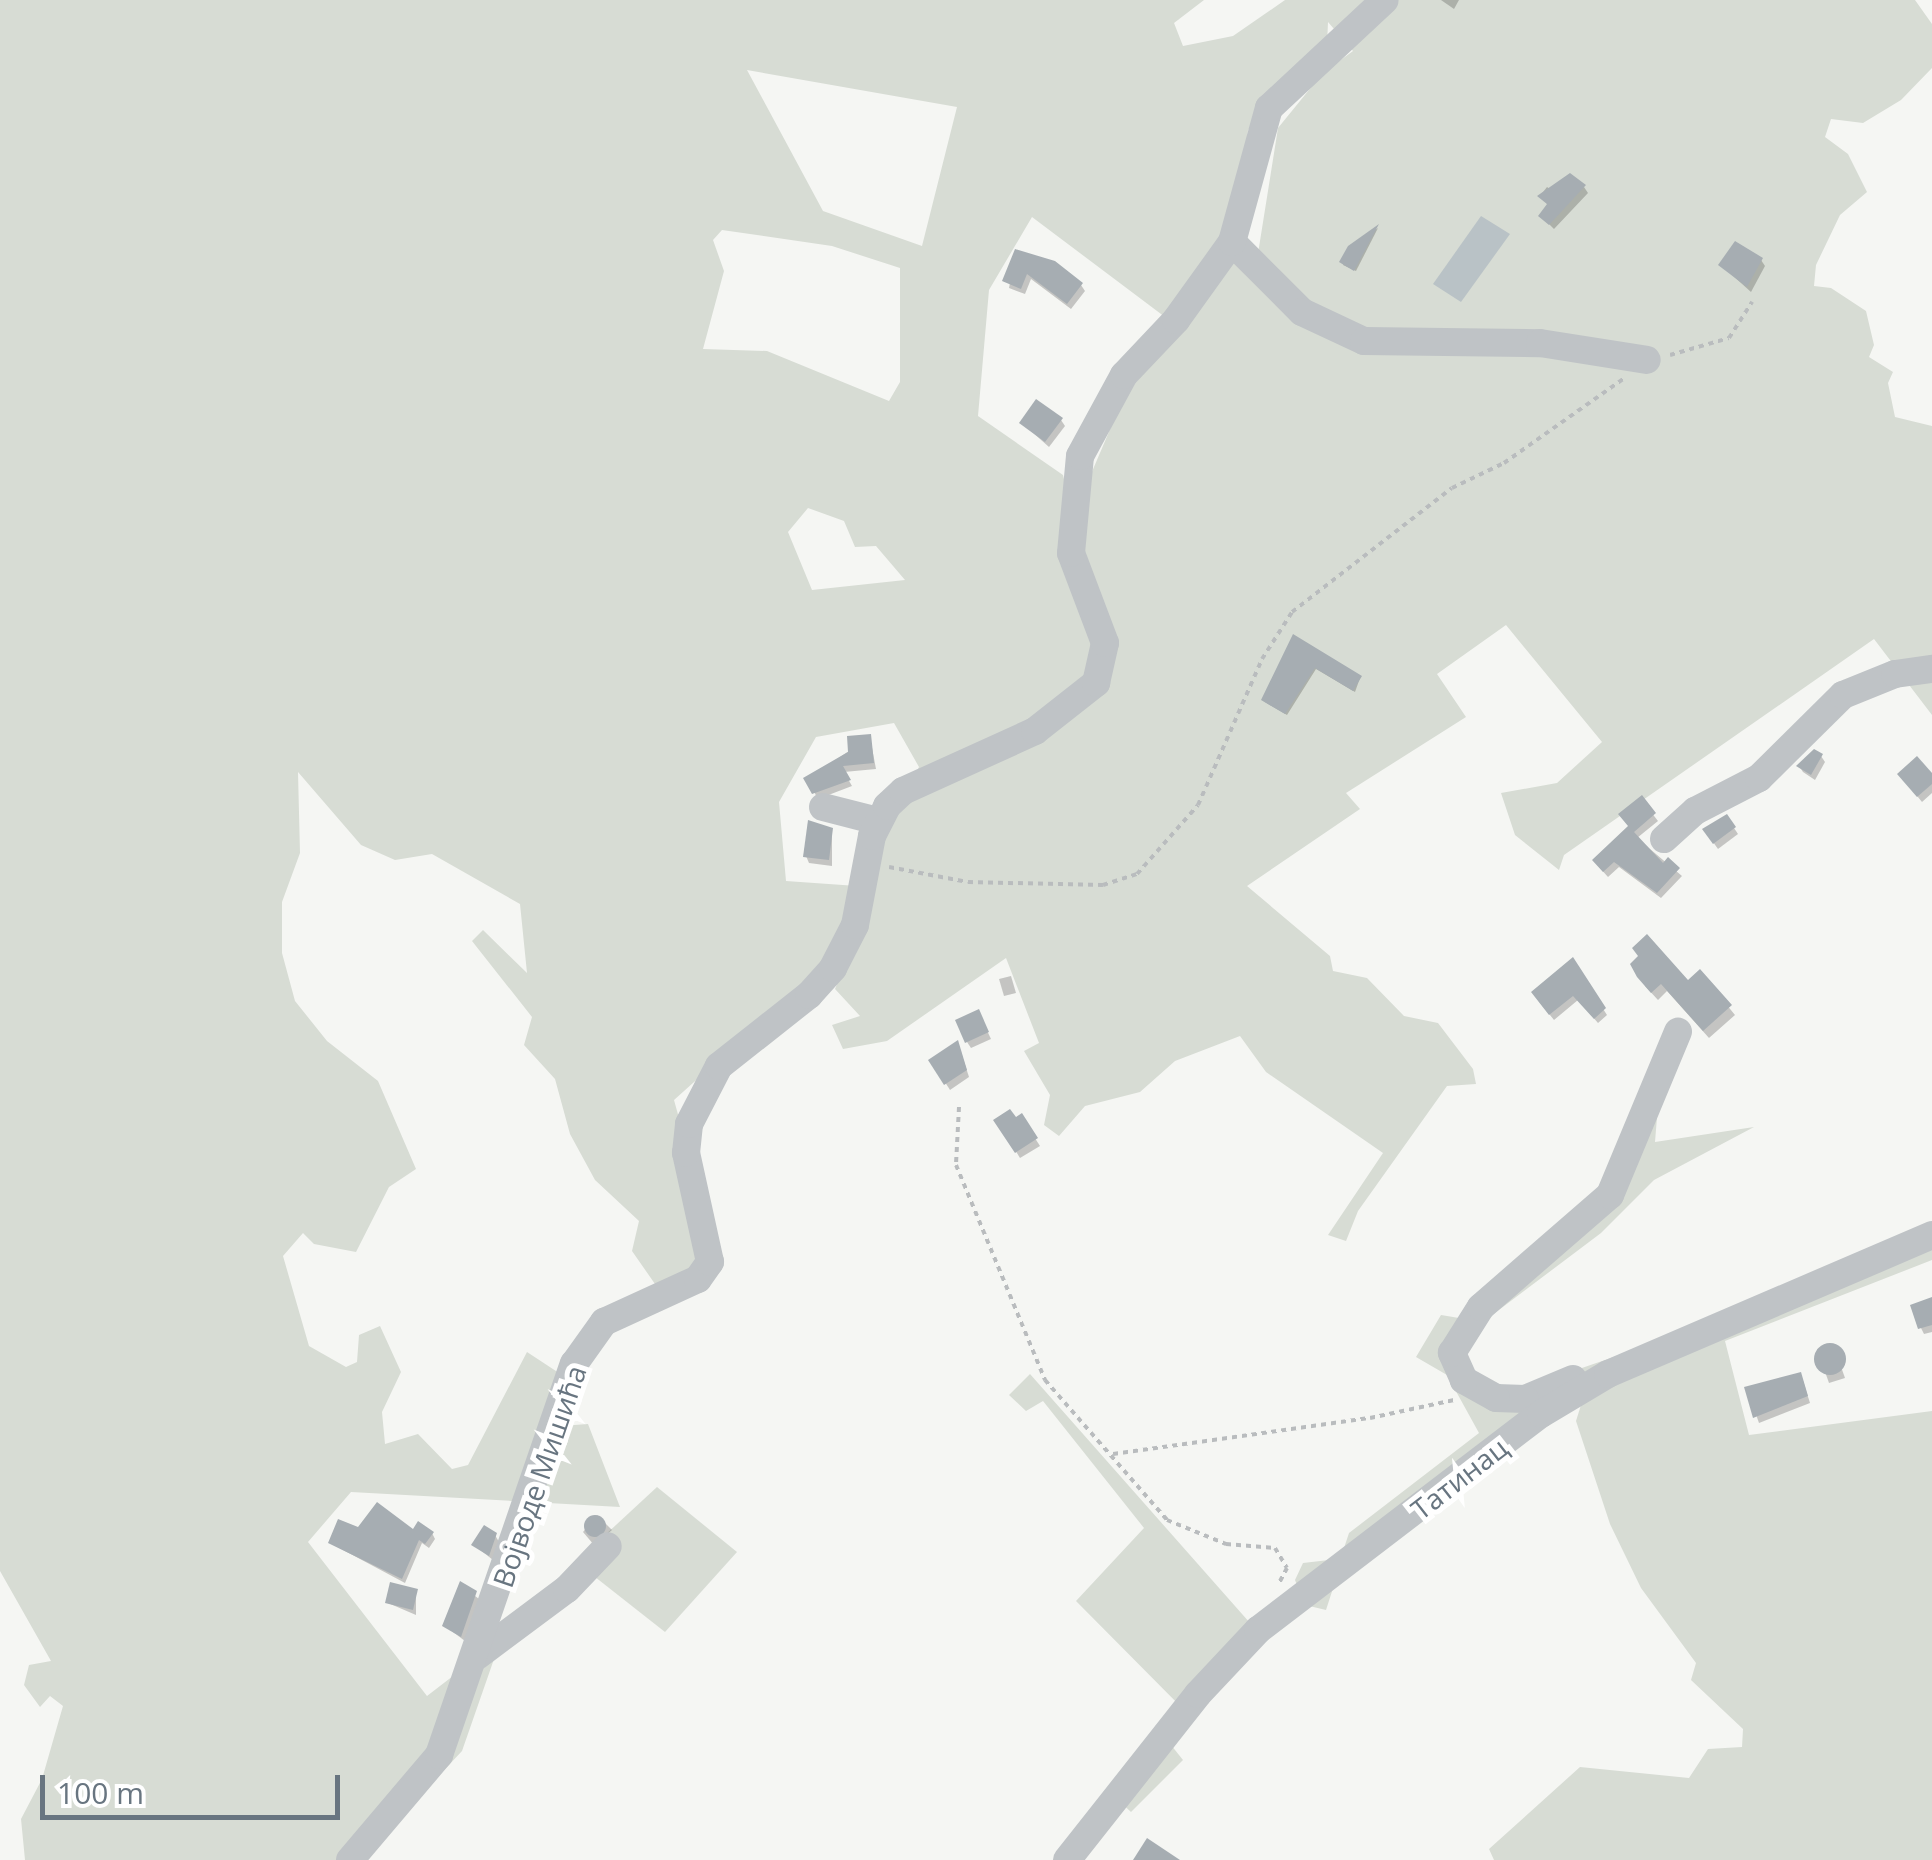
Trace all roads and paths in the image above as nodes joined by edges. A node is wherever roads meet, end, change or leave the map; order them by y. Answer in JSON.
{"nodes":[{"id":1,"x":1386,"y":0,"type":"edge"},
{"id":2,"x":1232,"y":242,"type":"junction"},
{"id":3,"x":1752,"y":302,"type":"dead end"},
{"id":4,"x":1648,"y":360,"type":"junction"},
{"id":5,"x":1932,"y":669,"type":"edge"},
{"id":6,"x":823,"y":807,"type":"dead end"},
{"id":7,"x":878,"y":821,"type":"junction"},
{"id":8,"x":1664,"y":839,"type":"dead end"},
{"id":9,"x":869,"y":870,"type":"junction"},
{"id":10,"x":1678,"y":1032,"type":"dead end"},
{"id":11,"x":959,"y":1107,"type":"dead end"},
{"id":12,"x":1932,"y":1235,"type":"edge"},
{"id":13,"x":1608,"y":1374,"type":"junction"},
{"id":14,"x":1483,"y":1394,"type":"junction"},
{"id":15,"x":1112,"y":1454,"type":"junction"},
{"id":16,"x":608,"y":1546,"type":"dead end"},
{"id":17,"x":1274,"y":1592,"type":"dead end"},
{"id":18,"x":476,"y":1656,"type":"junction"},
{"id":19,"x":1079,"y":1855,"type":"edge"},
{"id":20,"x":350,"y":1860,"type":"edge"}],
"edges":[{"from":1,"to":2,"type":"street"},
{"from":2,"to":4,"type":"street"},
{"from":2,"to":7,"type":"street"},
{"from":3,"to":4,"type":"path"},
{"from":4,"to":9,"type":"path"},
{"from":5,"to":8,"type":"street"},
{"from":6,"to":7,"type":"street"},
{"from":7,"to":9,"type":"street","name":"Војводе Мишића"},
{"from":9,"to":18,"type":"street","name":"Војводе Мишића"},
{"from":10,"to":14,"type":"street"},
{"from":11,"to":15,"type":"path"},
{"from":12,"to":13,"type":"street","name":"Татинац"},
{"from":13,"to":14,"type":"street"},
{"from":13,"to":19,"type":"street","name":"Татинац"},
{"from":14,"to":15,"type":"path"},
{"from":15,"to":17,"type":"path"},
{"from":16,"to":18,"type":"street","name":"Војводе Мишића"},
{"from":18,"to":20,"type":"street","name":"Војводе Мишића"}]}
